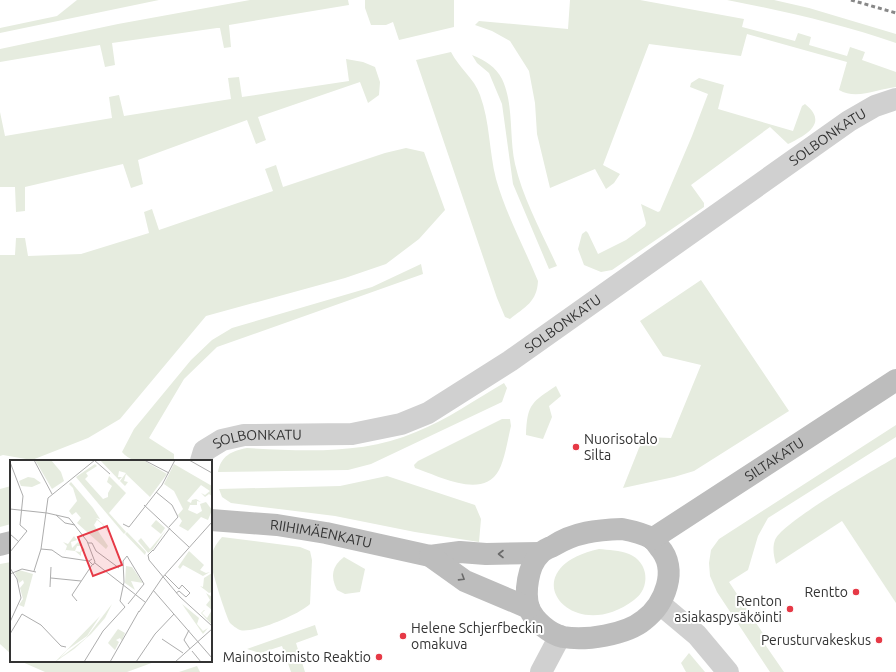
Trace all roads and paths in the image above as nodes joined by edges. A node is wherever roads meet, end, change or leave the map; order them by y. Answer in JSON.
{"nodes":[{"id":1,"x":896,"y":99,"type":"edge"},
{"id":2,"x":896,"y":380,"type":"edge"},
{"id":3,"x":201,"y":460,"type":"edge"},
{"id":4,"x":212,"y":520,"type":"edge"},
{"id":5,"x":652,"y":538,"type":"junction"},
{"id":6,"x":10,"y":542,"type":"edge"},
{"id":7,"x":0,"y":545,"type":"edge"},
{"id":8,"x":540,"y":553,"type":"junction"},
{"id":9,"x":430,"y":556,"type":"junction"},
{"id":10,"x":660,"y":604,"type":"junction"},
{"id":11,"x":529,"y":608,"type":"junction"},
{"id":12,"x":560,"y":636,"type":"junction"},
{"id":13,"x":541,"y":672,"type":"edge"},
{"id":14,"x":728,"y":672,"type":"edge"}],
"edges":[{"from":1,"to":3,"type":"street","name":"SOLBONKATU"},
{"from":2,"to":5,"type":"street","name":"SILTAKATU"},
{"from":4,"to":9,"type":"street","name":"RIIHIMÄENKATU"},
{"from":5,"to":8,"type":"street"},
{"from":5,"to":10,"type":"street"},
{"from":6,"to":7,"type":"street"},
{"from":8,"to":9,"type":"street","name":"RIIHIMÄENKATU","one_way":true},
{"from":8,"to":11,"type":"street"},
{"from":9,"to":11,"type":"street","name":"RIIHIMÄENKATU","one_way":true},
{"from":10,"to":12,"type":"street"},
{"from":10,"to":14,"type":"street"},
{"from":11,"to":12,"type":"street"},
{"from":12,"to":13,"type":"street"}]}
